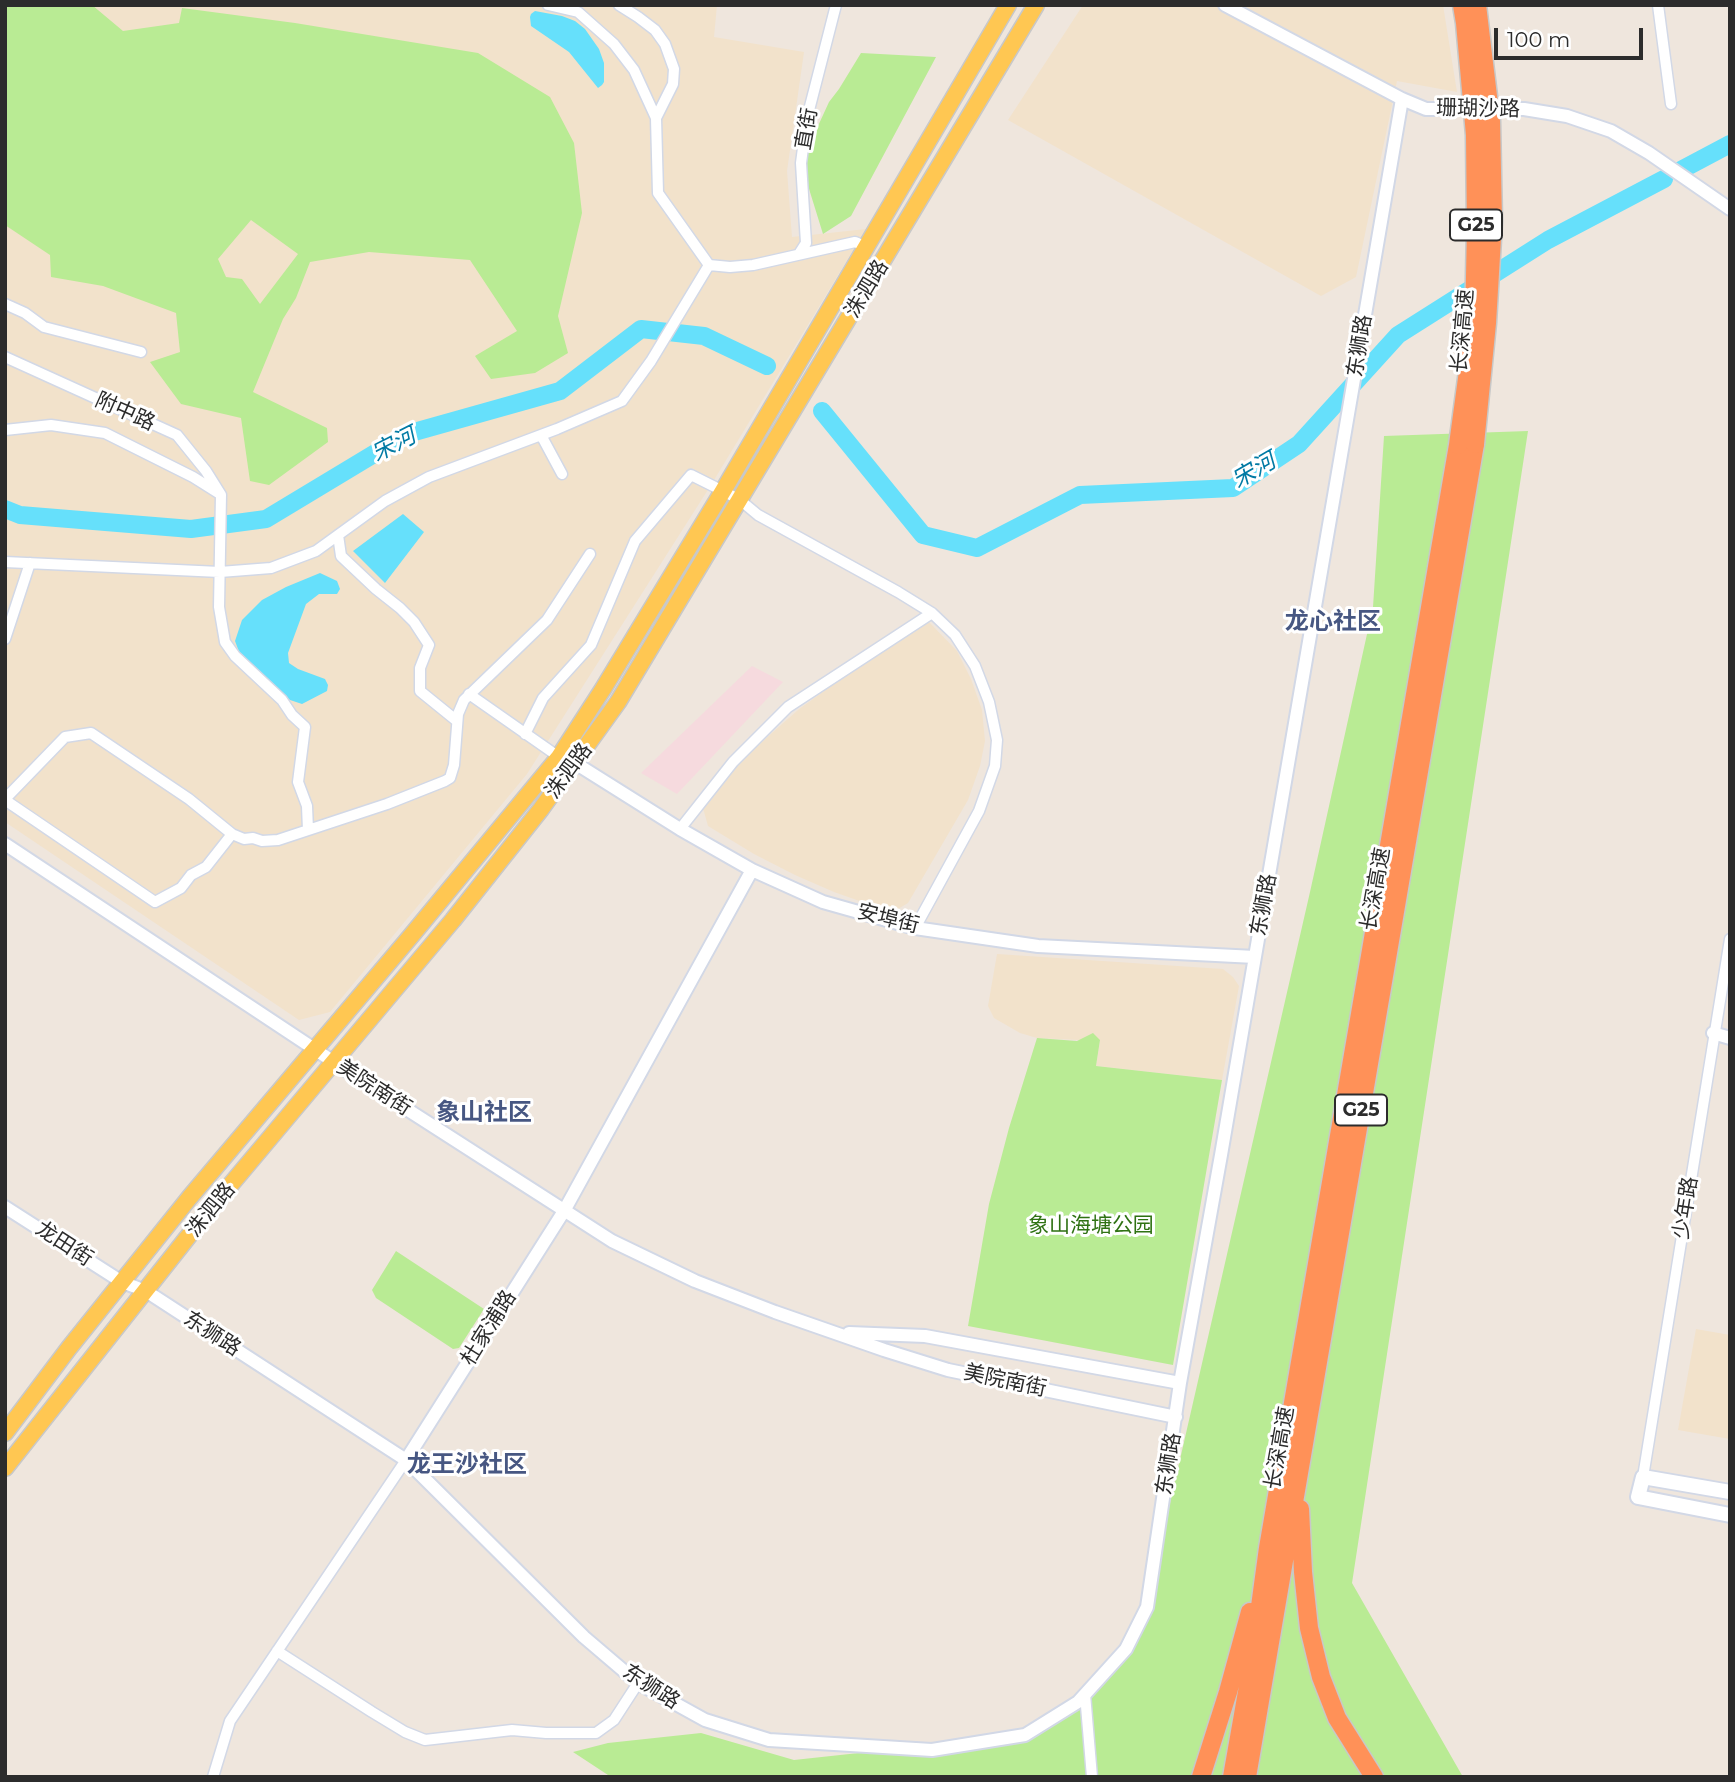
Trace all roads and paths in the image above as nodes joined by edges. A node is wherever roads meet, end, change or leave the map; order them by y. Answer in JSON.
{"nodes":[{"id":1,"x":548,"y":5,"type":"edge"},
{"id":2,"x":619,"y":5,"type":"edge"},
{"id":3,"x":836,"y":5,"type":"edge"},
{"id":4,"x":1008,"y":5,"type":"edge"},
{"id":5,"x":1036,"y":5,"type":"edge"},
{"id":6,"x":1225,"y":5,"type":"edge"},
{"id":7,"x":1462,"y":5,"type":"edge"},
{"id":8,"x":1477,"y":5,"type":"edge"},
{"id":9,"x":1658,"y":5,"type":"edge"},
{"id":10,"x":582,"y":9,"type":"edge"},
{"id":11,"x":1402,"y":99,"type":"junction"},
{"id":12,"x":1671,"y":104,"type":"dead end"},
{"id":13,"x":656,"y":118,"type":"junction"},
{"id":14,"x":1730,"y":209,"type":"edge"},
{"id":15,"x":866,"y":246,"type":"junction"},
{"id":16,"x":799,"y":254,"type":"junction"},
{"id":17,"x":709,"y":265,"type":"junction"},
{"id":18,"x":5,"y":304,"type":"edge"},
{"id":19,"x":141,"y":352,"type":"dead end"},
{"id":20,"x":5,"y":357,"type":"edge"},
{"id":21,"x":5,"y":430,"type":"edge"},
{"id":22,"x":541,"y":435,"type":"junction"},
{"id":23,"x":1466,"y":445,"type":"junction"},
{"id":24,"x":562,"y":474,"type":"dead end"},
{"id":25,"x":723,"y":491,"type":"junction"},
{"id":26,"x":221,"y":495,"type":"junction"},
{"id":27,"x":740,"y":500,"type":"junction"},
{"id":28,"x":338,"y":534,"type":"junction"},
{"id":29,"x":590,"y":554,"type":"dead end"},
{"id":30,"x":5,"y":562,"type":"edge"},
{"id":31,"x":30,"y":563,"type":"junction"},
{"id":32,"x":220,"y":572,"type":"junction"},
{"id":33,"x":932,"y":612,"type":"junction"},
{"id":34,"x":5,"y":639,"type":"edge"},
{"id":35,"x":469,"y":694,"type":"junction"},
{"id":36,"x":457,"y":721,"type":"junction"},
{"id":37,"x":525,"y":734,"type":"junction"},
{"id":38,"x":559,"y":757,"type":"junction"},
{"id":39,"x":575,"y":763,"type":"junction"},
{"id":40,"x":5,"y":799,"type":"edge"},
{"id":41,"x":680,"y":829,"type":"junction"},
{"id":42,"x":308,"y":830,"type":"junction"},
{"id":43,"x":232,"y":834,"type":"junction"},
{"id":44,"x":8,"y":850,"type":"edge"},
{"id":45,"x":752,"y":870,"type":"junction"},
{"id":46,"x":915,"y":928,"type":"junction"},
{"id":47,"x":1730,"y":939,"type":"edge"},
{"id":48,"x":1255,"y":957,"type":"junction"},
{"id":49,"x":1713,"y":1032,"type":"junction"},
{"id":50,"x":1730,"y":1038,"type":"edge"},
{"id":51,"x":315,"y":1048,"type":"junction"},
{"id":52,"x":333,"y":1062,"type":"junction"},
{"id":53,"x":5,"y":1206,"type":"edge"},
{"id":54,"x":564,"y":1211,"type":"junction"},
{"id":55,"x":122,"y":1282,"type":"junction"},
{"id":56,"x":146,"y":1291,"type":"junction"},
{"id":57,"x":837,"y":1332,"type":"junction"},
{"id":58,"x":1180,"y":1383,"type":"junction"},
{"id":59,"x":1176,"y":1417,"type":"junction"},
{"id":60,"x":5,"y":1433,"type":"edge"},
{"id":61,"x":406,"y":1460,"type":"junction"},
{"id":62,"x":5,"y":1468,"type":"edge"},
{"id":63,"x":1299,"y":1475,"type":"junction"},
{"id":64,"x":1643,"y":1477,"type":"junction"},
{"id":65,"x":1730,"y":1492,"type":"edge"},
{"id":66,"x":1730,"y":1515,"type":"edge"},
{"id":67,"x":1268,"y":1548,"type":"junction"},
{"id":68,"x":277,"y":1651,"type":"junction"},
{"id":69,"x":638,"y":1683,"type":"junction"},
{"id":70,"x":1085,"y":1694,"type":"junction"},
{"id":71,"x":213,"y":1777,"type":"edge"},
{"id":72,"x":1091,"y":1777,"type":"edge"},
{"id":73,"x":1201,"y":1777,"type":"edge"},
{"id":74,"x":1231,"y":1777,"type":"edge"},
{"id":75,"x":1247,"y":1777,"type":"edge"},
{"id":76,"x":1374,"y":1777,"type":"edge"}],
"edges":[{"from":1,"to":10,"type":"street"},
{"from":2,"to":13,"type":"street"},
{"from":3,"to":16,"type":"street","name":"直街"},
{"from":4,"to":15,"type":"main road","name":"洙泗路"},
{"from":5,"to":27,"type":"main road","name":"洙泗路"},
{"from":6,"to":11,"type":"street","name":"珊瑚沙路"},
{"from":7,"to":23,"type":"highway","name":"长深高速","number":"G25","bridge":true},
{"from":8,"to":23,"type":"highway","name":"长深高速","number":"G25","bridge":true},
{"from":9,"to":12,"type":"street"},
{"from":10,"to":13,"type":"street"},
{"from":11,"to":14,"type":"street","name":"珊瑚沙路"},
{"from":11,"to":48,"type":"street","name":"东狮路"},
{"from":13,"to":17,"type":"street"},
{"from":15,"to":16,"type":"street"},
{"from":15,"to":25,"type":"main road","name":"洙泗路"},
{"from":16,"to":17,"type":"street"},
{"from":17,"to":22,"type":"street"},
{"from":18,"to":19,"type":"street"},
{"from":20,"to":26,"type":"street","name":"附中路"},
{"from":21,"to":26,"type":"street"},
{"from":22,"to":24,"type":"street"},
{"from":22,"to":28,"type":"street"},
{"from":23,"to":63,"type":"highway","name":"长深高速","number":"G25"},
{"from":23,"to":67,"type":"highway","name":"长深高速","number":"G25"},
{"from":25,"to":27,"type":"street"},
{"from":25,"to":37,"type":"street"},
{"from":25,"to":38,"type":"main road","name":"洙泗路"},
{"from":26,"to":32,"type":"street"},
{"from":27,"to":33,"type":"street"},
{"from":27,"to":39,"type":"main road","name":"洙泗路"},
{"from":28,"to":32,"type":"street"},
{"from":28,"to":36,"type":"street"},
{"from":29,"to":35,"type":"street"},
{"from":30,"to":31,"type":"street"},
{"from":31,"to":32,"type":"street"},
{"from":31,"to":34,"type":"street"},
{"from":32,"to":42,"type":"street"},
{"from":33,"to":41,"type":"street"},
{"from":33,"to":46,"type":"street"},
{"from":35,"to":36,"type":"street"},
{"from":35,"to":37,"type":"street"},
{"from":36,"to":42,"type":"street"},
{"from":37,"to":38,"type":"street"},
{"from":38,"to":39,"type":"street","name":"安埠街"},
{"from":38,"to":51,"type":"main road","name":"洙泗路"},
{"from":39,"to":41,"type":"street","name":"安埠街"},
{"from":39,"to":52,"type":"main road","name":"洙泗路"},
{"from":40,"to":43,"type":"street"},
{"from":40,"to":43,"type":"street"},
{"from":41,"to":45,"type":"street","name":"安埠街"},
{"from":42,"to":43,"type":"street"},
{"from":44,"to":51,"type":"street","name":"美院南街"},
{"from":45,"to":46,"type":"street","name":"安埠街"},
{"from":45,"to":54,"type":"street","name":"杜家浦路"},
{"from":46,"to":48,"type":"street","name":"安埠街"},
{"from":47,"to":49,"type":"street","name":"少年路"},
{"from":48,"to":58,"type":"street","name":"东狮路"},
{"from":49,"to":50,"type":"street"},
{"from":49,"to":64,"type":"street","name":"少年路"},
{"from":51,"to":52,"type":"street","name":"美院南街"},
{"from":51,"to":55,"type":"main road","name":"洙泗路"},
{"from":52,"to":54,"type":"street","name":"美院南街"},
{"from":52,"to":56,"type":"main road","name":"洙泗路"},
{"from":53,"to":55,"type":"street","name":"龙田街"},
{"from":54,"to":57,"type":"street","name":"美院南街"},
{"from":54,"to":61,"type":"street","name":"杜家浦路"},
{"from":55,"to":56,"type":"street","name":"东狮路"},
{"from":55,"to":60,"type":"main road","name":"洙泗路"},
{"from":56,"to":61,"type":"street","name":"东狮路"},
{"from":56,"to":62,"type":"main road","name":"洙泗路"},
{"from":57,"to":58,"type":"street","name":"美院南街"},
{"from":57,"to":59,"type":"street","name":"美院南街"},
{"from":58,"to":59,"type":"street","name":"东狮路"},
{"from":59,"to":70,"type":"street","name":"东狮路"},
{"from":61,"to":68,"type":"street","name":"杜家浦路"},
{"from":61,"to":69,"type":"street","name":"东狮路"},
{"from":63,"to":75,"type":"highway","name":"长深高速","number":"G25"},
{"from":63,"to":76,"type":"highway"},
{"from":64,"to":65,"type":"main road"},
{"from":64,"to":66,"type":"main road"},
{"from":67,"to":73,"type":"highway"},
{"from":67,"to":74,"type":"highway","name":"长深高速","number":"G25"},
{"from":68,"to":69,"type":"street"},
{"from":68,"to":71,"type":"street","name":"杜家浦路"},
{"from":69,"to":70,"type":"street","name":"东狮路"},
{"from":70,"to":72,"type":"street"}]}
